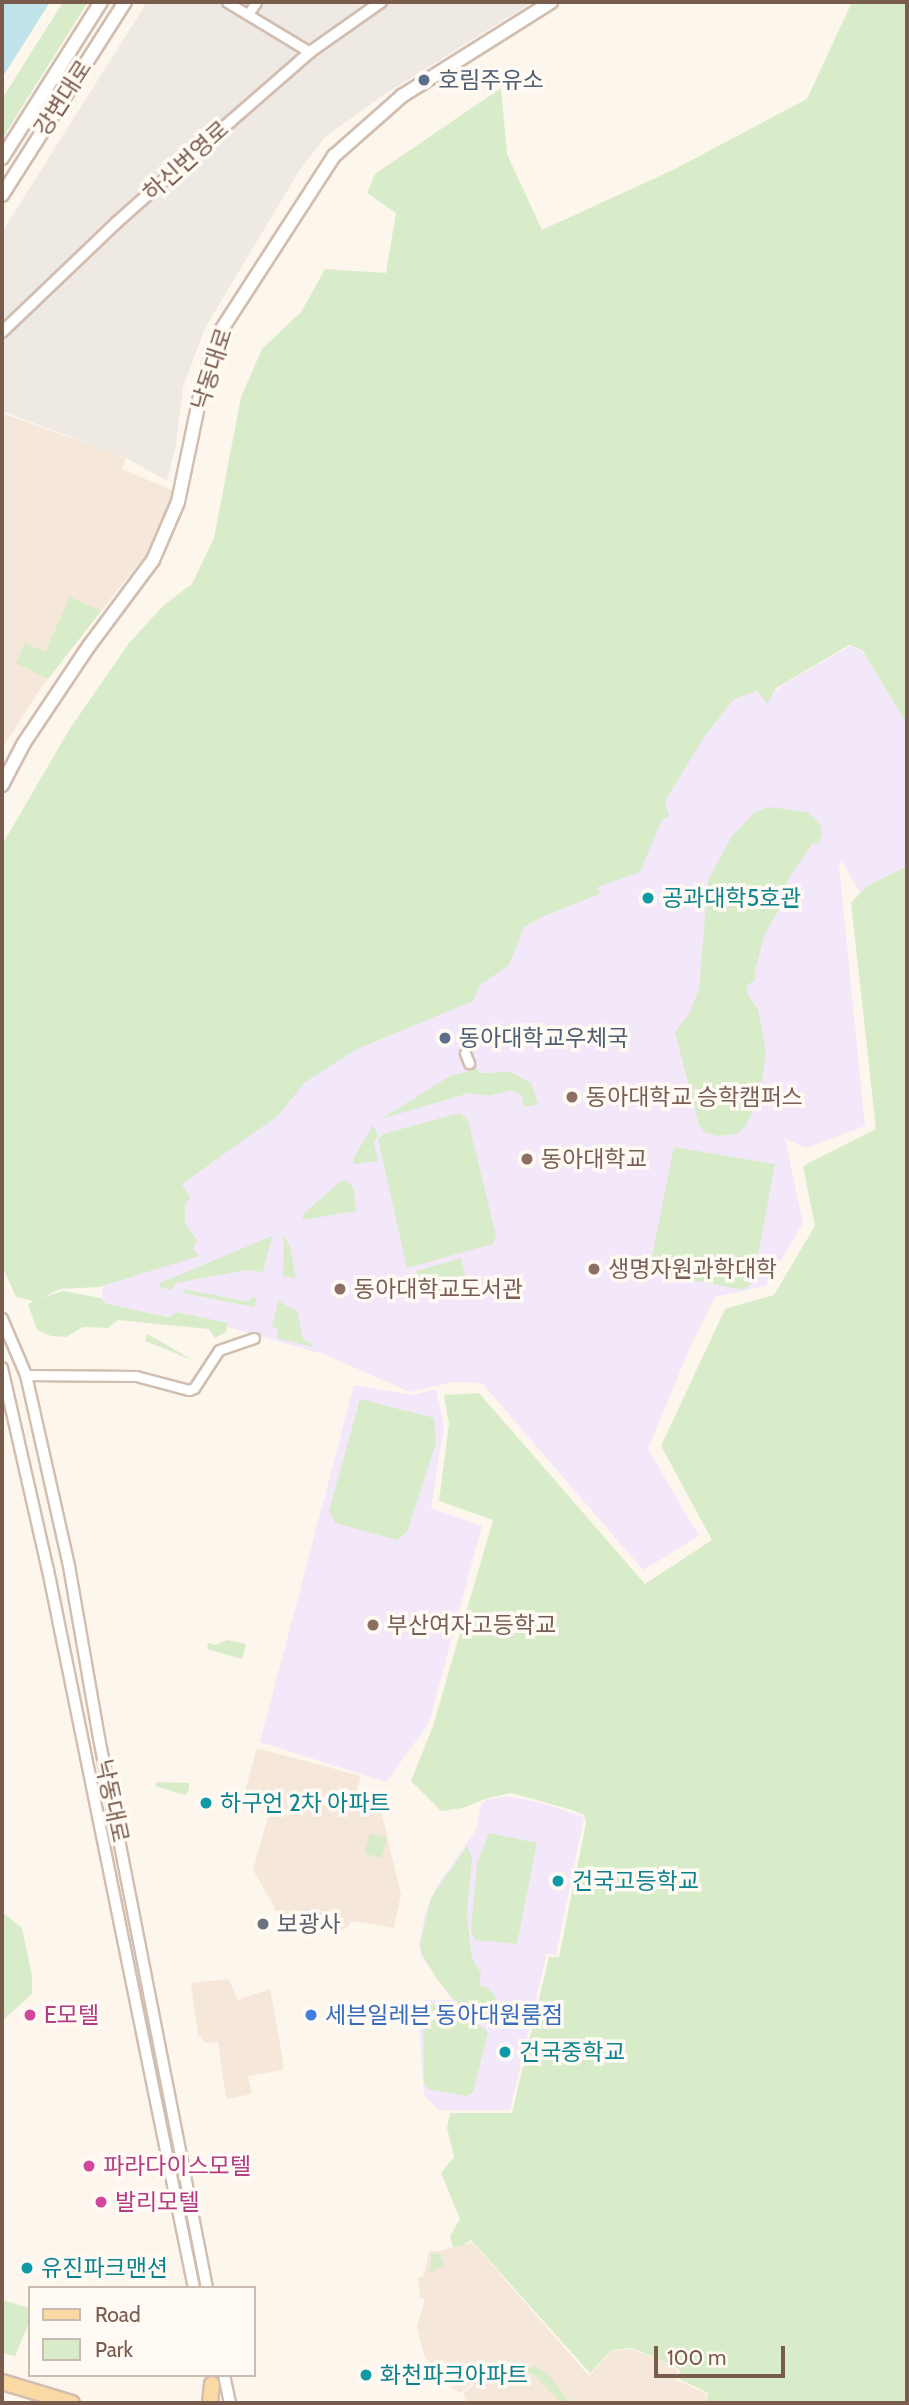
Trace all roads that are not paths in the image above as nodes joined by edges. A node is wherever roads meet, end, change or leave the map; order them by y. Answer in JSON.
{"nodes":[{"id":1,"x":101,"y":2,"type":"edge"},
{"id":2,"x":125,"y":2,"type":"edge"},
{"id":3,"x":227,"y":2,"type":"edge"},
{"id":4,"x":256,"y":2,"type":"edge"},
{"id":5,"x":381,"y":2,"type":"edge"},
{"id":6,"x":551,"y":2,"type":"edge"},
{"id":7,"x":248,"y":14,"type":"junction"},
{"id":8,"x":310,"y":52,"type":"junction"},
{"id":9,"x":2,"y":158,"type":"edge"},
{"id":10,"x":2,"y":194,"type":"edge"},
{"id":11,"x":2,"y":332,"type":"edge"},
{"id":12,"x":2,"y":785,"type":"edge"},
{"id":13,"x":465,"y":1052,"type":"dead end"},
{"id":14,"x":469,"y":1063,"type":"dead end"},
{"id":15,"x":2,"y":1319,"type":"edge"},
{"id":16,"x":254,"y":1339,"type":"dead end"},
{"id":17,"x":2,"y":1368,"type":"edge"},
{"id":18,"x":26,"y":1375,"type":"junction"},
{"id":19,"x":7,"y":1382,"type":"junction"},
{"id":20,"x":104,"y":1762,"type":"junction"},
{"id":21,"x":87,"y":1764,"type":"junction"},
{"id":22,"x":194,"y":2286,"type":"edge"},
{"id":23,"x":207,"y":2286,"type":"edge"},
{"id":24,"x":215,"y":2378,"type":"edge"},
{"id":25,"x":2,"y":2382,"type":"edge"},
{"id":26,"x":72,"y":2403,"type":"edge"},
{"id":27,"x":210,"y":2403,"type":"edge"},
{"id":28,"x":216,"y":2403,"type":"edge"},
{"id":29,"x":230,"y":2403,"type":"edge"}],
"edges":[{"from":1,"to":9,"type":"main road","name":"강변대로"},
{"from":2,"to":10,"type":"main road","name":"강변대로"},
{"from":3,"to":7,"type":"street"},
{"from":4,"to":7,"type":"street"},
{"from":5,"to":8,"type":"street","name":"하신번영로"},
{"from":6,"to":12,"type":"main road","name":"낙동대로"},
{"from":7,"to":8,"type":"street"},
{"from":8,"to":11,"type":"street","name":"하신번영로"},
{"from":13,"to":14,"type":"street"},
{"from":15,"to":18,"type":"street","name":"낙동대로"},
{"from":16,"to":18,"type":"street"},
{"from":17,"to":19,"type":"street","name":"낙동대로"},
{"from":18,"to":19,"type":"street"},
{"from":18,"to":20,"type":"street","name":"낙동대로"},
{"from":19,"to":21,"type":"street","name":"낙동대로"},
{"from":20,"to":21,"type":"street"},
{"from":20,"to":23,"type":"street","name":"낙동대로"},
{"from":21,"to":22,"type":"street","name":"낙동대로"},
{"from":24,"to":27,"type":"main road"},
{"from":24,"to":28,"type":"street"},
{"from":24,"to":29,"type":"street"},
{"from":25,"to":26,"type":"main road"}]}
